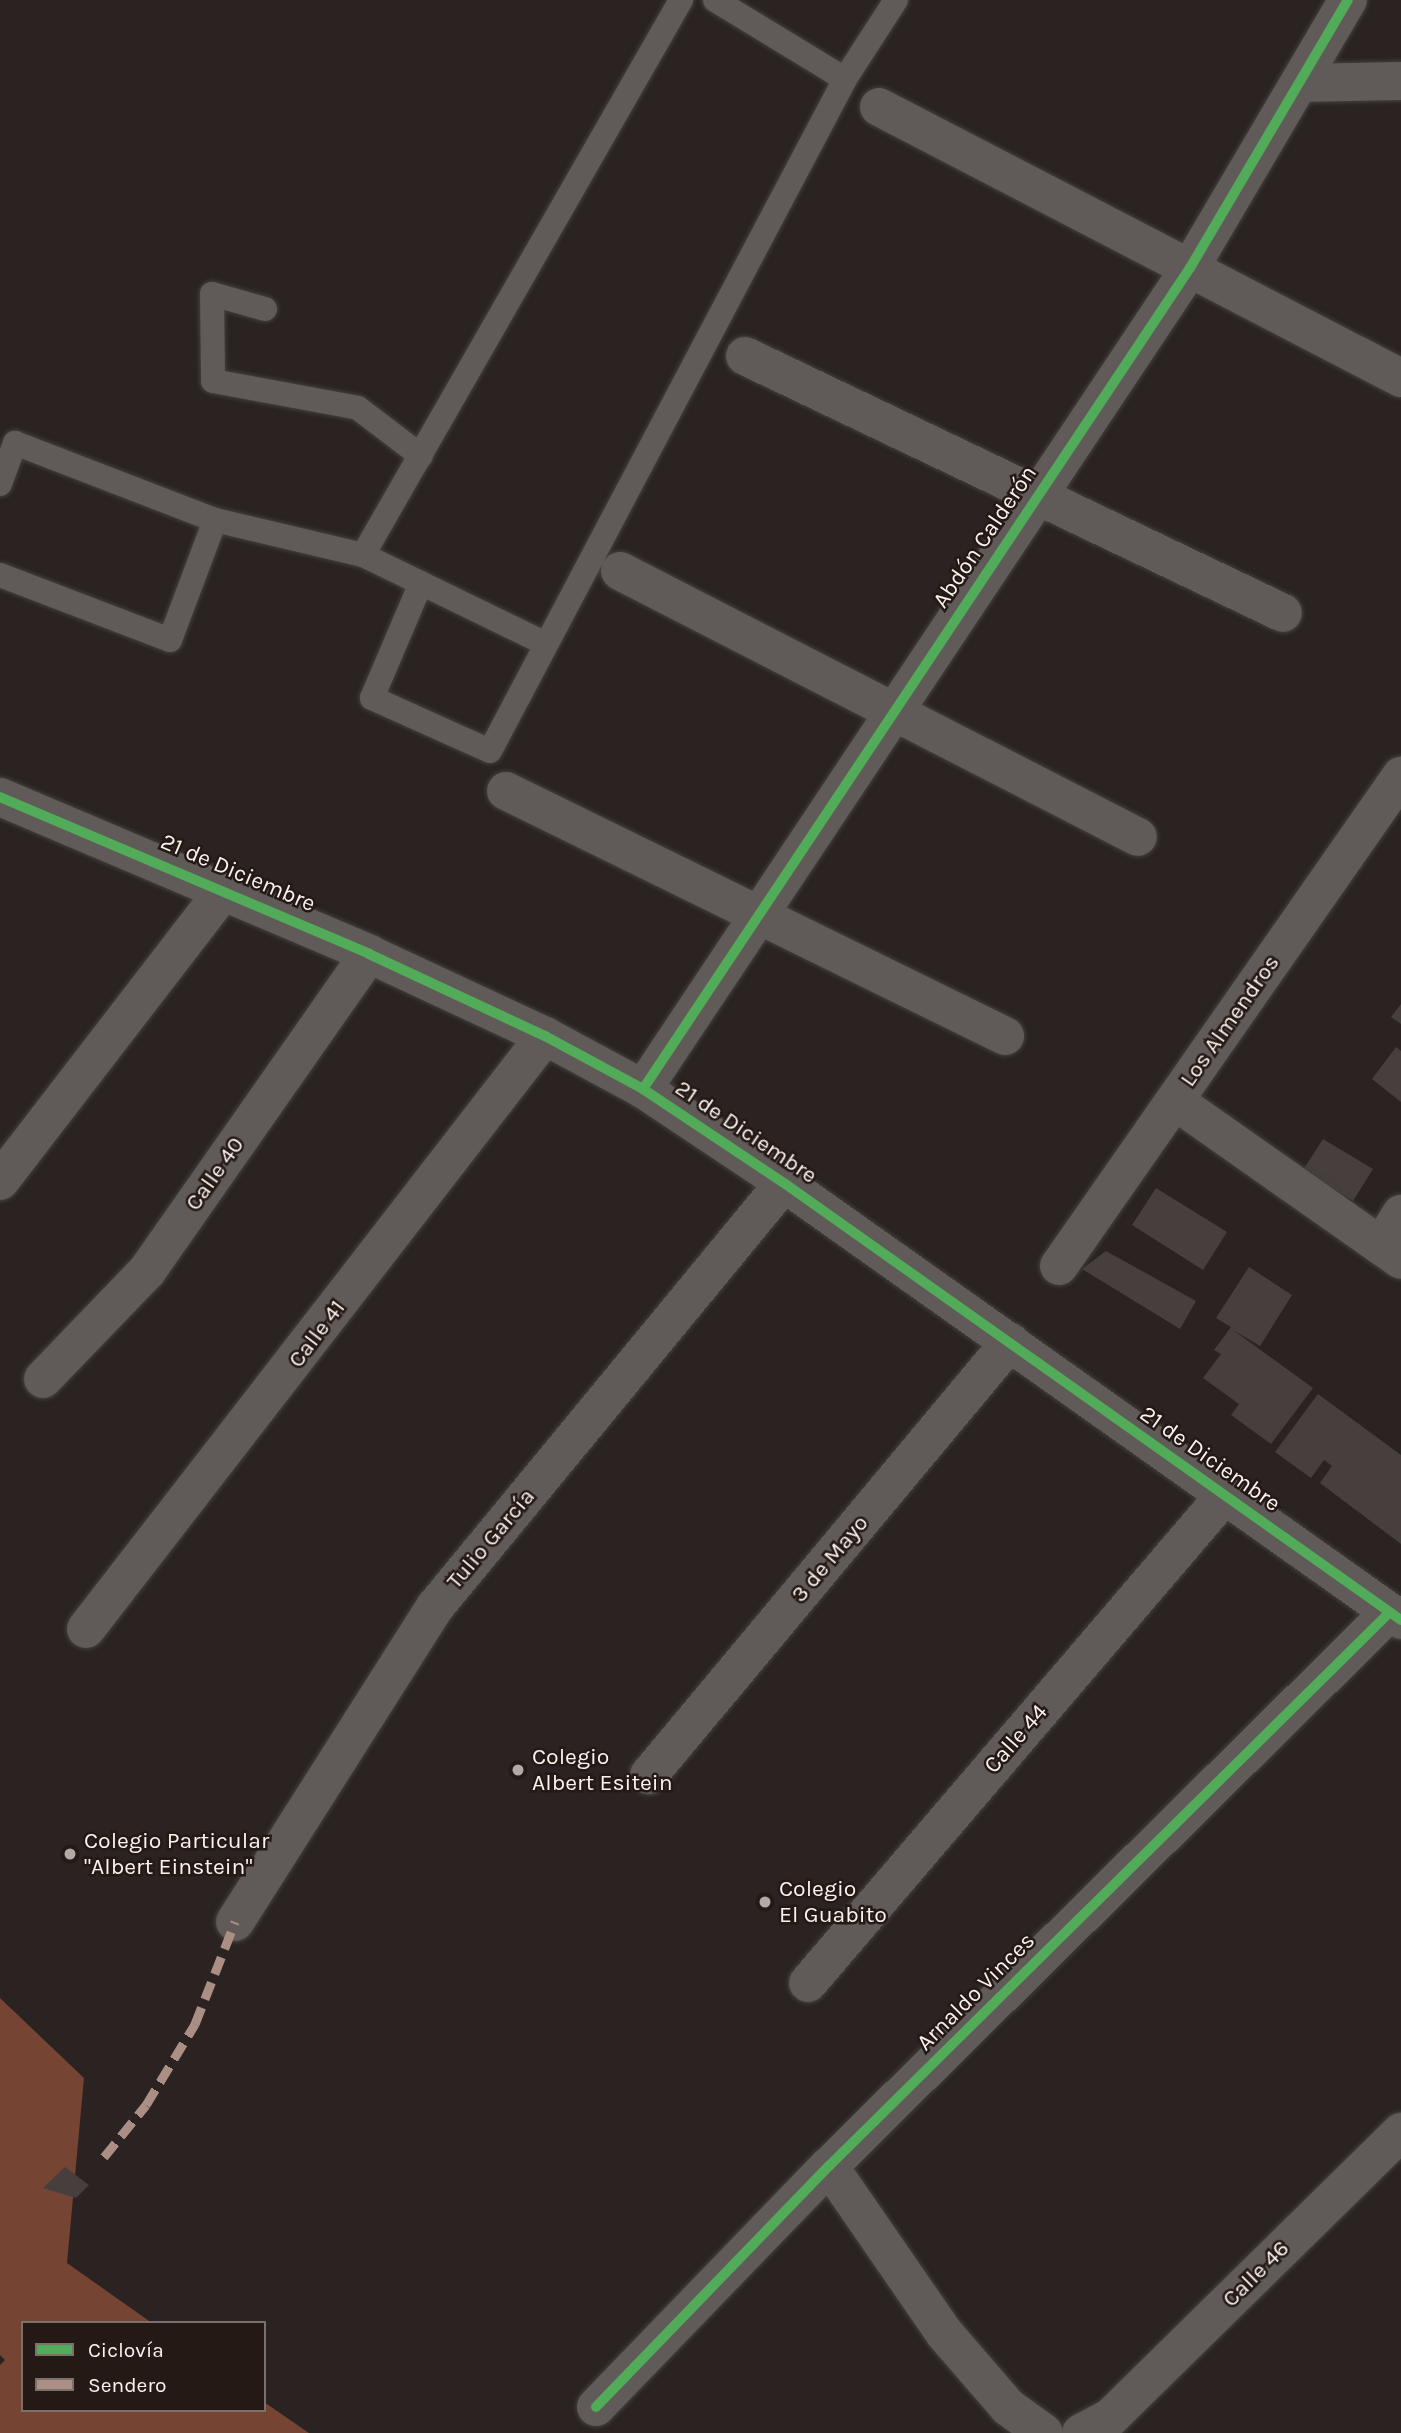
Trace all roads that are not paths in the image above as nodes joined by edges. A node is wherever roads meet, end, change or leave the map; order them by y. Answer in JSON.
{"nodes":[{"id":1,"x":681,"y":0,"type":"edge"},
{"id":2,"x":715,"y":0,"type":"edge"},
{"id":3,"x":896,"y":0,"type":"edge"},
{"id":4,"x":1348,"y":0,"type":"edge"},
{"id":5,"x":845,"y":79,"type":"junction"},
{"id":6,"x":1401,"y":81,"type":"edge"},
{"id":7,"x":1300,"y":83,"type":"junction"},
{"id":8,"x":879,"y":107,"type":"dead end"},
{"id":9,"x":1190,"y":268,"type":"junction"},
{"id":10,"x":265,"y":309,"type":"dead end"},
{"id":11,"x":745,"y":356,"type":"dead end"},
{"id":12,"x":1401,"y":378,"type":"edge"},
{"id":13,"x":421,"y":456,"type":"junction"},
{"id":14,"x":0,"y":484,"type":"edge"},
{"id":15,"x":1038,"y":496,"type":"junction"},
{"id":16,"x":215,"y":520,"type":"junction"},
{"id":17,"x":363,"y":555,"type":"junction"},
{"id":18,"x":620,"y":571,"type":"dead end"},
{"id":19,"x":0,"y":575,"type":"edge"},
{"id":20,"x":421,"y":583,"type":"junction"},
{"id":21,"x":1283,"y":613,"type":"dead end"},
{"id":22,"x":546,"y":644,"type":"junction"},
{"id":23,"x":894,"y":712,"type":"junction"},
{"id":24,"x":1401,"y":776,"type":"edge"},
{"id":25,"x":506,"y":791,"type":"dead end"},
{"id":26,"x":0,"y":797,"type":"edge"},
{"id":27,"x":1138,"y":837,"type":"dead end"},
{"id":28,"x":225,"y":889,"type":"junction"},
{"id":29,"x":759,"y":914,"type":"junction"},
{"id":30,"x":369,"y":954,"type":"junction"},
{"id":31,"x":545,"y":1036,"type":"junction"},
{"id":32,"x":1005,"y":1036,"type":"dead end"},
{"id":33,"x":643,"y":1089,"type":"junction"},
{"id":34,"x":1175,"y":1101,"type":"junction"},
{"id":35,"x":0,"y":1181,"type":"edge"},
{"id":36,"x":785,"y":1183,"type":"junction"},
{"id":37,"x":1401,"y":1214,"type":"edge"},
{"id":38,"x":1391,"y":1253,"type":"edge"},
{"id":39,"x":1059,"y":1266,"type":"dead end"},
{"id":40,"x":1010,"y":1342,"type":"junction"},
{"id":41,"x":43,"y":1379,"type":"dead end"},
{"id":42,"x":1225,"y":1495,"type":"junction"},
{"id":43,"x":1396,"y":1616,"type":"edge"},
{"id":44,"x":86,"y":1629,"type":"dead end"},
{"id":45,"x":649,"y":1775,"type":"dead end"},
{"id":46,"x":235,"y":1922,"type":"dead end"},
{"id":47,"x":808,"y":1983,"type":"dead end"},
{"id":48,"x":1401,"y":2132,"type":"edge"},
{"id":49,"x":829,"y":2166,"type":"junction"},
{"id":50,"x":596,"y":2407,"type":"dead end"},
{"id":51,"x":1096,"y":2425,"type":"edge"},
{"id":52,"x":1044,"y":2433,"type":"edge"}],
"edges":[{"from":1,"to":13,"type":"lane"},
{"from":2,"to":5,"type":"lane"},
{"from":3,"to":5,"type":"lane"},
{"from":4,"to":7,"type":"street","name":"Abdón Calderón"},
{"from":5,"to":22,"type":"lane"},
{"from":6,"to":7,"type":"street"},
{"from":7,"to":9,"type":"street","name":"Abdón Calderón"},
{"from":8,"to":9,"type":"street"},
{"from":9,"to":12,"type":"street"},
{"from":9,"to":15,"type":"street","name":"Abdón Calderón"},
{"from":10,"to":13,"type":"lane"},
{"from":11,"to":15,"type":"street"},
{"from":13,"to":17,"type":"lane"},
{"from":14,"to":16,"type":"lane"},
{"from":15,"to":21,"type":"street"},
{"from":15,"to":23,"type":"street","name":"Abdón Calderón"},
{"from":16,"to":17,"type":"lane"},
{"from":16,"to":19,"type":"lane"},
{"from":17,"to":20,"type":"lane"},
{"from":18,"to":23,"type":"street"},
{"from":20,"to":22,"type":"lane"},
{"from":20,"to":22,"type":"lane"},
{"from":23,"to":27,"type":"street"},
{"from":23,"to":29,"type":"street","name":"Abdón Calderón"},
{"from":24,"to":34,"type":"street","name":"Los Almendros"},
{"from":25,"to":29,"type":"street"},
{"from":26,"to":28,"type":"street","name":"21 de Diciembre"},
{"from":28,"to":30,"type":"street","name":"21 de Diciembre"},
{"from":28,"to":35,"type":"street"},
{"from":29,"to":32,"type":"street"},
{"from":29,"to":33,"type":"street","name":"Abdón Calderón"},
{"from":30,"to":31,"type":"street","name":"21 de Diciembre"},
{"from":30,"to":41,"type":"street","name":"Calle 40"},
{"from":31,"to":33,"type":"street","name":"21 de Diciembre"},
{"from":31,"to":44,"type":"street","name":"Calle 41"},
{"from":33,"to":36,"type":"street","name":"21 de Diciembre"},
{"from":34,"to":38,"type":"street"},
{"from":34,"to":39,"type":"street","name":"Los Almendros"},
{"from":36,"to":40,"type":"street","name":"21 de Diciembre"},
{"from":36,"to":46,"type":"street","name":"Tulio García"},
{"from":37,"to":38,"type":"street"},
{"from":40,"to":42,"type":"street","name":"21 de Diciembre"},
{"from":40,"to":45,"type":"street","name":"3 de Mayo"},
{"from":42,"to":43,"type":"street","name":"21 de Diciembre"},
{"from":42,"to":47,"type":"street","name":"Calle 44"},
{"from":43,"to":49,"type":"street","name":"Arnaldo Vinces"},
{"from":48,"to":51,"type":"street","name":"Calle 46"},
{"from":49,"to":50,"type":"street","name":"Arnaldo Vinces"},
{"from":49,"to":52,"type":"street"}]}
